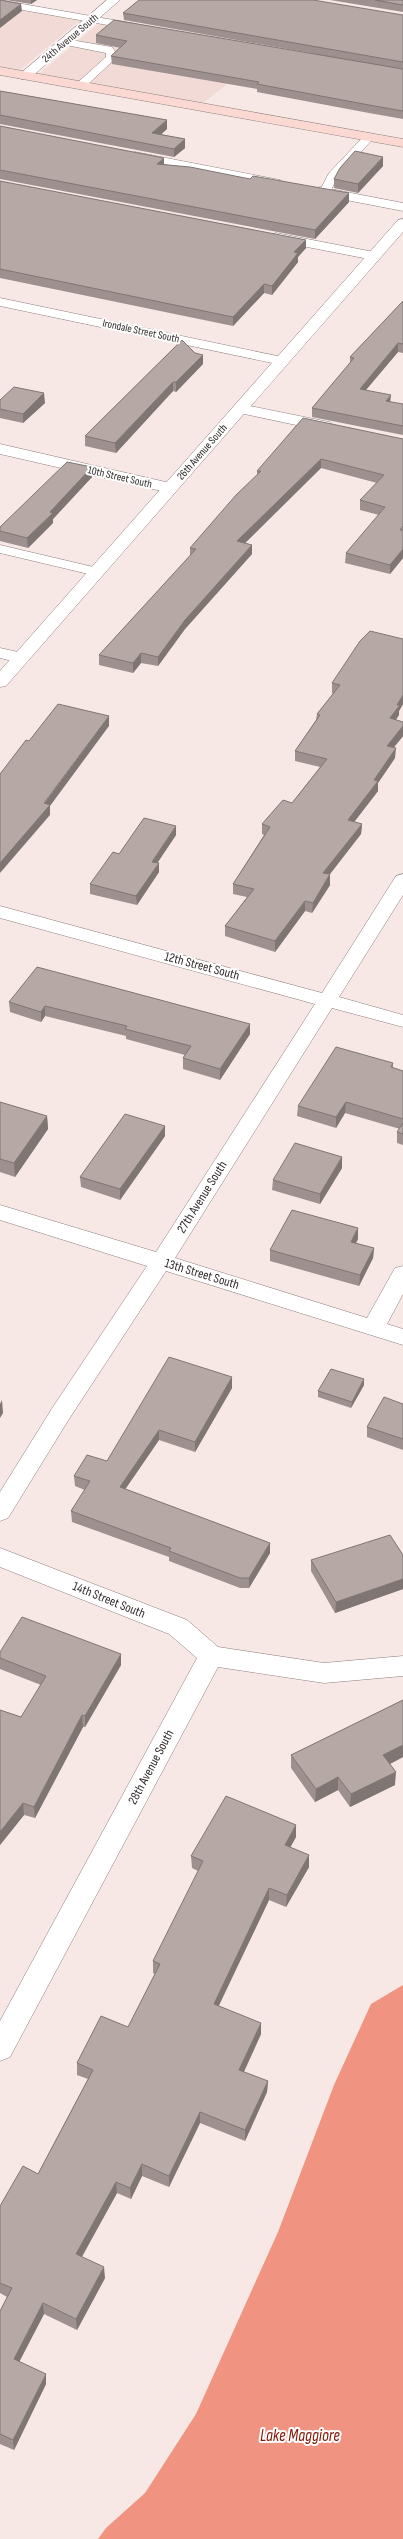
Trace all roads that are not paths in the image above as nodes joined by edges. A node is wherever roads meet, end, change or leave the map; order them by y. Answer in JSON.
{"nodes":[{"id":1,"x":114,"y":0,"type":"edge"},
{"id":2,"x":0,"y":3,"type":"edge"},
{"id":3,"x":92,"y":19,"type":"junction"},
{"id":4,"x":147,"y":28,"type":"edge"},
{"id":5,"x":65,"y":42,"type":"junction"},
{"id":6,"x":0,"y":71,"type":"edge"},
{"id":7,"x":25,"y":76,"type":"junction"},
{"id":8,"x":81,"y":86,"type":"junction"},
{"id":9,"x":369,"y":137,"type":"junction"},
{"id":10,"x":403,"y":143,"type":"edge"},
{"id":11,"x":124,"y":153,"type":"edge"},
{"id":12,"x":294,"y":186,"type":"edge"},
{"id":13,"x":309,"y":189,"type":"edge"},
{"id":14,"x":325,"y":192,"type":"junction"},
{"id":15,"x":403,"y":208,"type":"edge"},
{"id":16,"x":403,"y":223,"type":"edge"},
{"id":17,"x":265,"y":235,"type":"edge"},
{"id":18,"x":374,"y":256,"type":"junction"},
{"id":19,"x":0,"y":302,"type":"edge"},
{"id":20,"x":282,"y":361,"type":"junction"},
{"id":21,"x":240,"y":409,"type":"junction"},
{"id":22,"x":341,"y":430,"type":"edge"},
{"id":23,"x":0,"y":450,"type":"edge"},
{"id":24,"x":170,"y":488,"type":"junction"},
{"id":25,"x":0,"y":549,"type":"edge"},
{"id":26,"x":97,"y":572,"type":"junction"},
{"id":27,"x":0,"y":653,"type":"edge"},
{"id":28,"x":21,"y":658,"type":"junction"},
{"id":29,"x":0,"y":682,"type":"edge"},
{"id":30,"x":403,"y":880,"type":"edge"},
{"id":31,"x":0,"y":912,"type":"edge"},
{"id":32,"x":328,"y":999,"type":"junction"},
{"id":33,"x":403,"y":1021,"type":"edge"},
{"id":34,"x":0,"y":1212,"type":"edge"},
{"id":35,"x":161,"y":1262,"type":"junction"},
{"id":36,"x":403,"y":1274,"type":"edge"},
{"id":37,"x":373,"y":1328,"type":"junction"},
{"id":38,"x":403,"y":1337,"type":"edge"},
{"id":39,"x":0,"y":1512,"type":"edge"},
{"id":40,"x":0,"y":1557,"type":"edge"},
{"id":41,"x":211,"y":1656,"type":"junction"},
{"id":42,"x":403,"y":1666,"type":"edge"},
{"id":43,"x":0,"y":2048,"type":"edge"}],
"edges":[{"from":1,"to":3,"type":"street","name":"24th Avenue South"},
{"from":2,"to":3,"type":"lane"},
{"from":3,"to":4,"type":"lane"},
{"from":3,"to":5,"type":"street","name":"24th Avenue South"},
{"from":5,"to":7,"type":"street","name":"24th Avenue South"},
{"from":5,"to":8,"type":"lane"},
{"from":6,"to":7,"type":"main road"},
{"from":7,"to":8,"type":"main road"},
{"from":8,"to":9,"type":"main road"},
{"from":9,"to":10,"type":"main road"},
{"from":9,"to":14,"type":"lane"},
{"from":11,"to":12,"type":"street"},
{"from":13,"to":14,"type":"street"},
{"from":14,"to":15,"type":"street"},
{"from":16,"to":18,"type":"street","name":"26th Avenue South"},
{"from":17,"to":18,"type":"street"},
{"from":18,"to":20,"type":"street","name":"26th Avenue South"},
{"from":19,"to":20,"type":"street","name":"Irondale Street South"},
{"from":20,"to":21,"type":"street","name":"26th Avenue South"},
{"from":21,"to":22,"type":"street"},
{"from":21,"to":24,"type":"street","name":"26th Avenue South"},
{"from":23,"to":24,"type":"street","name":"10th Street South"},
{"from":24,"to":26,"type":"street","name":"26th Avenue South"},
{"from":25,"to":26,"type":"lane"},
{"from":26,"to":28,"type":"street","name":"26th Avenue South"},
{"from":27,"to":28,"type":"street"},
{"from":28,"to":29,"type":"street","name":"26th Avenue South"},
{"from":30,"to":32,"type":"street","name":"27th Avenue South"},
{"from":31,"to":32,"type":"street","name":"12th Street South"},
{"from":32,"to":33,"type":"street","name":"12th Street South"},
{"from":32,"to":35,"type":"street","name":"27th Avenue South"},
{"from":34,"to":35,"type":"street","name":"13th Street South"},
{"from":35,"to":37,"type":"street","name":"13th Street South"},
{"from":35,"to":39,"type":"street","name":"27th Avenue South"},
{"from":36,"to":37,"type":"street"},
{"from":37,"to":38,"type":"street","name":"13th Street South"},
{"from":40,"to":41,"type":"street","name":"14th Street South"},
{"from":41,"to":42,"type":"street"},
{"from":41,"to":43,"type":"street","name":"28th Avenue South"}]}
